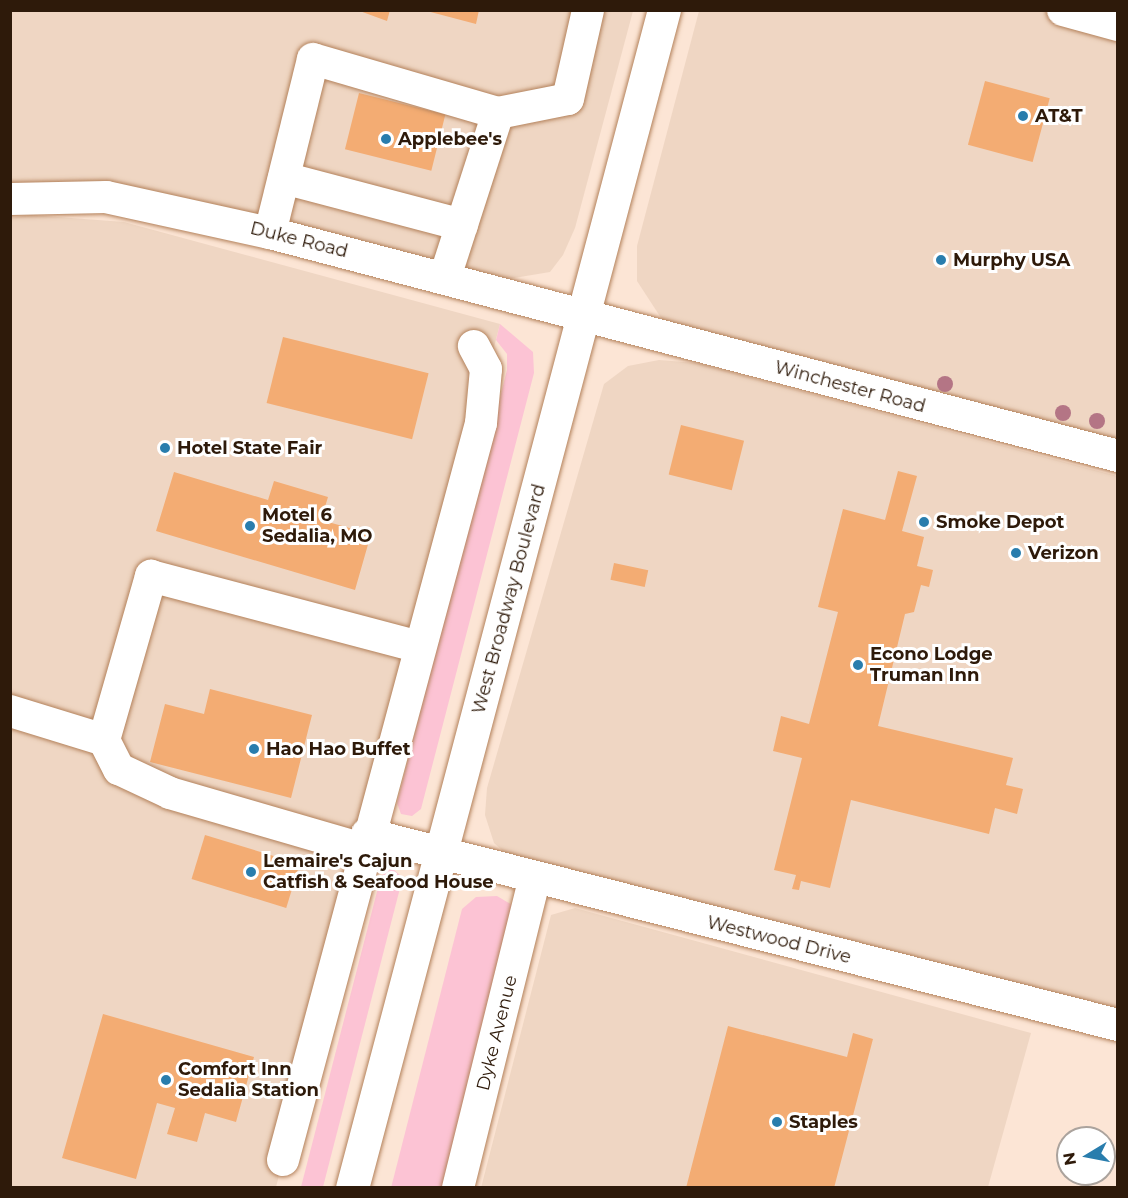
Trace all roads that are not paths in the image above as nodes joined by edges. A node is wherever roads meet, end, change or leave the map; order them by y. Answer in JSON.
{"nodes":[{"id":1,"x":588,"y":10,"type":"edge"},
{"id":2,"x":664,"y":10,"type":"edge"},
{"id":3,"x":1063,"y":10,"type":"edge"},
{"id":4,"x":1118,"y":25,"type":"edge"},
{"id":5,"x":498,"y":113,"type":"junction"},
{"id":6,"x":284,"y":178,"type":"junction"},
{"id":7,"x":10,"y":199,"type":"edge"},
{"id":8,"x":462,"y":225,"type":"junction"},
{"id":9,"x":270,"y":233,"type":"junction"},
{"id":10,"x":445,"y":278,"type":"junction"},
{"id":11,"x":583,"y":318,"type":"junction"},
{"id":12,"x":474,"y":346,"type":"dead end"},
{"id":13,"x":1118,"y":456,"type":"edge"},
{"id":14,"x":419,"y":647,"type":"junction"},
{"id":15,"x":10,"y":711,"type":"edge"},
{"id":16,"x":104,"y":740,"type":"junction"},
{"id":17,"x":365,"y":842,"type":"junction"},
{"id":18,"x":441,"y":854,"type":"junction"},
{"id":19,"x":535,"y":878,"type":"junction"},
{"id":20,"x":1118,"y":1025,"type":"edge"},
{"id":21,"x":283,"y":1160,"type":"dead end"},
{"id":22,"x":352,"y":1188,"type":"edge"},
{"id":23,"x":458,"y":1188,"type":"edge"}],
"edges":[{"from":1,"to":5,"type":"street"},
{"from":2,"to":11,"type":"highway","name":"West Broadway Boulevard"},
{"from":3,"to":4,"type":"street"},
{"from":5,"to":6,"type":"street"},
{"from":5,"to":8,"type":"street"},
{"from":6,"to":8,"type":"street"},
{"from":6,"to":9,"type":"street"},
{"from":7,"to":9,"type":"street","name":"Duke Road"},
{"from":8,"to":10,"type":"street"},
{"from":9,"to":10,"type":"street","name":"Duke Road"},
{"from":10,"to":11,"type":"street","name":"Duke Road"},
{"from":11,"to":13,"type":"street","name":"Winchester Road"},
{"from":11,"to":18,"type":"highway","name":"West Broadway Boulevard"},
{"from":12,"to":14,"type":"street"},
{"from":14,"to":16,"type":"street"},
{"from":14,"to":17,"type":"street"},
{"from":15,"to":16,"type":"street"},
{"from":16,"to":17,"type":"street","name":"Westwood Drive"},
{"from":17,"to":18,"type":"street","name":"Westwood Drive"},
{"from":17,"to":21,"type":"street"},
{"from":18,"to":19,"type":"street","name":"Westwood Drive"},
{"from":18,"to":22,"type":"highway","name":"West Broadway Boulevard"},
{"from":19,"to":20,"type":"street","name":"Westwood Drive"},
{"from":19,"to":23,"type":"street","name":"Dyke Avenue"}]}
